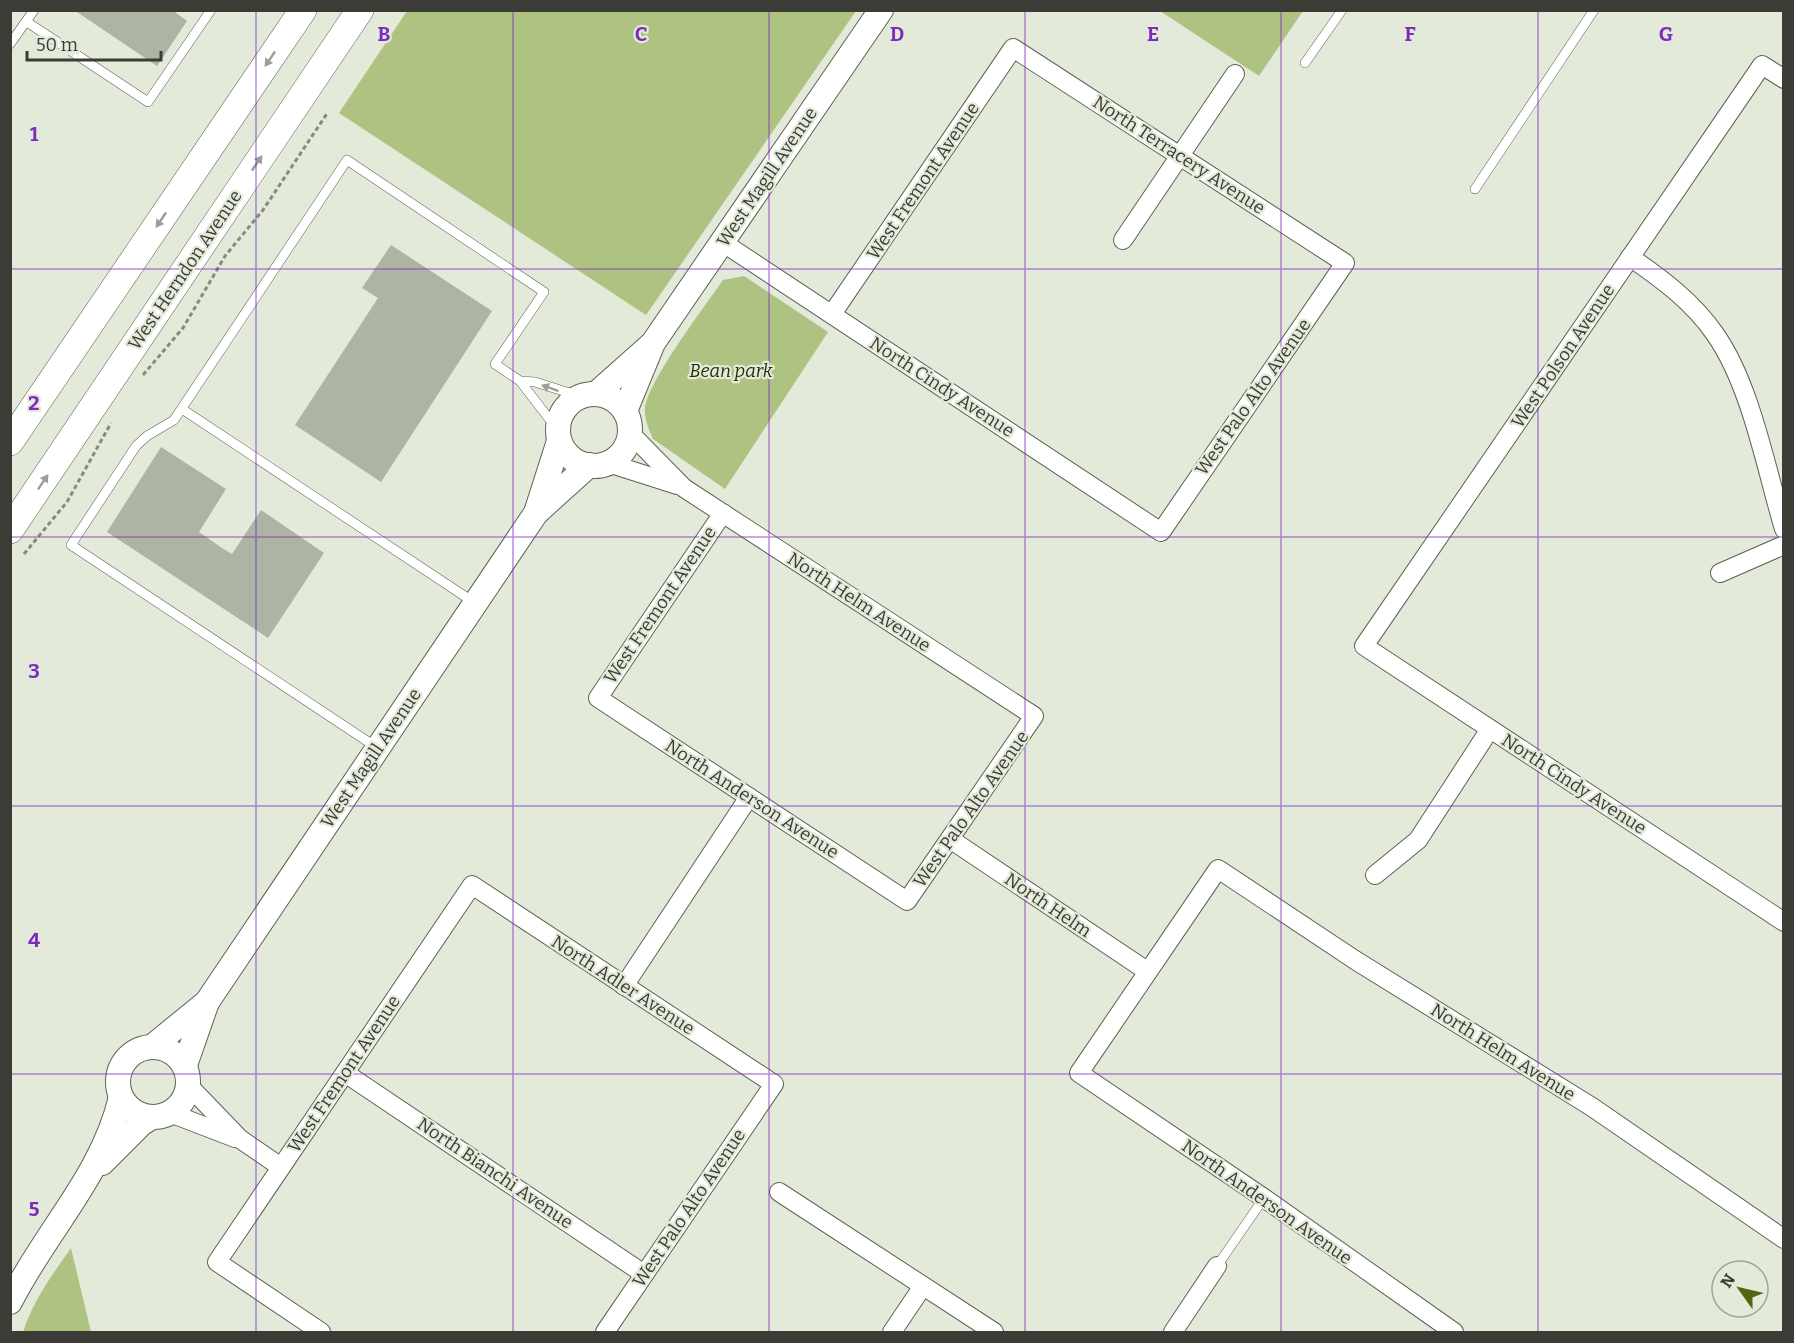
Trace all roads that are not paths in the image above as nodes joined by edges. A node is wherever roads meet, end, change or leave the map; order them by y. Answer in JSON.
{"nodes":[{"id":1,"x":34,"y":10,"type":"edge"},
{"id":2,"x":211,"y":10,"type":"edge"},
{"id":3,"x":303,"y":10,"type":"edge"},
{"id":4,"x":360,"y":10,"type":"edge"},
{"id":5,"x":881,"y":10,"type":"edge"},
{"id":6,"x":1342,"y":10,"type":"edge"},
{"id":7,"x":1594,"y":10,"type":"edge"},
{"id":8,"x":27,"y":22,"type":"junction"},
{"id":9,"x":10,"y":44,"type":"edge"},
{"id":10,"x":1014,"y":48,"type":"joint"},
{"id":11,"x":1305,"y":63,"type":"dead end"},
{"id":12,"x":1235,"y":74,"type":"dead end"},
{"id":13,"x":1784,"y":79,"type":"edge"},
{"id":14,"x":1180,"y":156,"type":"junction"},
{"id":15,"x":1475,"y":189,"type":"dead end"},
{"id":16,"x":1123,"y":240,"type":"dead end"},
{"id":17,"x":722,"y":243,"type":"junction"},
{"id":18,"x":1630,"y":257,"type":"junction"},
{"id":19,"x":1345,"y":263,"type":"joint"},
{"id":20,"x":832,"y":314,"type":"junction"},
{"id":21,"x":653,"y":343,"type":"junction"},
{"id":22,"x":520,"y":381,"type":"junction"},
{"id":23,"x":588,"y":395,"type":"junction"},
{"id":24,"x":182,"y":409,"type":"junction"},
{"id":25,"x":627,"y":422,"type":"junction"},
{"id":26,"x":558,"y":435,"type":"junction"},
{"id":27,"x":10,"y":442,"type":"edge"},
{"id":28,"x":598,"y":464,"type":"junction"},
{"id":29,"x":684,"y":488,"type":"junction"},
{"id":30,"x":536,"y":513,"type":"junction"},
{"id":31,"x":723,"y":513,"type":"junction"},
{"id":32,"x":1784,"y":529,"type":"edge"},
{"id":33,"x":10,"y":530,"type":"edge"},
{"id":34,"x":1161,"y":532,"type":"joint"},
{"id":35,"x":1784,"y":545,"type":"edge"},
{"id":36,"x":1720,"y":573,"type":"dead end"},
{"id":37,"x":475,"y":603,"type":"junction"},
{"id":38,"x":1364,"y":646,"type":"joint"},
{"id":39,"x":598,"y":698,"type":"joint"},
{"id":40,"x":1034,"y":716,"type":"joint"},
{"id":41,"x":1490,"y":729,"type":"junction"},
{"id":42,"x":377,"y":748,"type":"junction"},
{"id":43,"x":749,"y":797,"type":"junction"},
{"id":44,"x":950,"y":839,"type":"junction"},
{"id":45,"x":1375,"y":875,"type":"dead end"},
{"id":46,"x":472,"y":885,"type":"joint"},
{"id":47,"x":907,"y":901,"type":"joint"},
{"id":48,"x":1784,"y":922,"type":"edge"},
{"id":49,"x":1147,"y":971,"type":"junction"},
{"id":50,"x":624,"y":986,"type":"junction"},
{"id":51,"x":207,"y":1002,"type":"junction"},
{"id":52,"x":153,"y":1046,"type":"junction"},
{"id":53,"x":345,"y":1073,"type":"junction"},
{"id":54,"x":187,"y":1076,"type":"junction"},
{"id":55,"x":774,"y":1084,"type":"joint"},
{"id":56,"x":121,"y":1097,"type":"junction"},
{"id":57,"x":161,"y":1115,"type":"junction"},
{"id":58,"x":240,"y":1139,"type":"junction"},
{"id":59,"x":281,"y":1167,"type":"junction"},
{"id":60,"x":92,"y":1173,"type":"junction"},
{"id":61,"x":778,"y":1192,"type":"dead end"},
{"id":62,"x":1264,"y":1198,"type":"junction"},
{"id":63,"x":1784,"y":1239,"type":"edge"},
{"id":64,"x":1217,"y":1266,"type":"joint"},
{"id":65,"x":644,"y":1274,"type":"junction"},
{"id":66,"x":923,"y":1286,"type":"junction"},
{"id":67,"x":10,"y":1302,"type":"edge"},
{"id":68,"x":321,"y":1332,"type":"edge"},
{"id":69,"x":605,"y":1332,"type":"edge"},
{"id":70,"x":891,"y":1332,"type":"edge"},
{"id":71,"x":994,"y":1332,"type":"edge"},
{"id":72,"x":1173,"y":1332,"type":"edge"},
{"id":73,"x":1454,"y":1332,"type":"edge"}],
"edges":[{"from":1,"to":8,"type":"lane"},
{"from":2,"to":8,"type":"lane"},
{"from":3,"to":27,"type":"main road","one_way":true},
{"from":33,"to":4,"type":"main road","name":"West Herndon Avenue","one_way":true},
{"from":5,"to":17,"type":"street","name":"West Magill Avenue"},
{"from":6,"to":11,"type":"lane"},
{"from":7,"to":15,"type":"lane"},
{"from":8,"to":9,"type":"lane"},
{"from":10,"to":14,"type":"street","name":"North Terracery Avenue"},
{"from":10,"to":20,"type":"street","name":"West Fremont Avenue"},
{"from":12,"to":14,"type":"street"},
{"from":13,"to":18,"type":"street","name":"West Polson Avenue"},
{"from":14,"to":16,"type":"street"},
{"from":14,"to":19,"type":"street","name":"North Terracery Avenue"},
{"from":17,"to":20,"type":"street","name":"North Cindy Avenue"},
{"from":17,"to":21,"type":"street","name":"West Magill Avenue"},
{"from":18,"to":32,"type":"street"},
{"from":18,"to":38,"type":"street","name":"West Polson Avenue"},
{"from":19,"to":34,"type":"street","name":"West Palo Alto Avenue"},
{"from":20,"to":34,"type":"street","name":"North Cindy Avenue"},
{"from":21,"to":23,"type":"street","name":"West Magill Avenue"},
{"from":21,"to":25,"type":"street","name":"West Magill Avenue"},
{"from":23,"to":22,"type":"lane","one_way":true},
{"from":22,"to":24,"type":"lane"},
{"from":22,"to":26,"type":"lane"},
{"from":23,"to":25,"type":"street"},
{"from":23,"to":26,"type":"street"},
{"from":24,"to":37,"type":"lane"},
{"from":24,"to":42,"type":"lane"},
{"from":25,"to":28,"type":"street"},
{"from":25,"to":29,"type":"street","name":"North Helm Avenue"},
{"from":26,"to":28,"type":"street"},
{"from":26,"to":30,"type":"street","name":"West Magill Avenue"},
{"from":28,"to":29,"type":"street","name":"North Helm Avenue"},
{"from":28,"to":30,"type":"street","name":"West Magill Avenue"},
{"from":29,"to":31,"type":"street","name":"North Helm Avenue"},
{"from":30,"to":37,"type":"street","name":"West Magill Avenue"},
{"from":31,"to":39,"type":"street","name":"West Fremont Avenue"},
{"from":31,"to":40,"type":"street","name":"North Helm Avenue"},
{"from":35,"to":36,"type":"street"},
{"from":37,"to":42,"type":"street","name":"West Magill Avenue"},
{"from":38,"to":41,"type":"street","name":"North Cindy Avenue"},
{"from":39,"to":43,"type":"street","name":"North Anderson Avenue"},
{"from":40,"to":44,"type":"street","name":"West Palo Alto Avenue"},
{"from":41,"to":45,"type":"street"},
{"from":41,"to":48,"type":"street","name":"North Cindy Avenue"},
{"from":42,"to":51,"type":"street","name":"West Magill Avenue"},
{"from":43,"to":47,"type":"street","name":"North Anderson Avenue"},
{"from":43,"to":50,"type":"street"},
{"from":44,"to":47,"type":"street","name":"West Palo Alto Avenue"},
{"from":44,"to":49,"type":"street","name":"North Helm"},
{"from":46,"to":50,"type":"street","name":"North Adler Avenue"},
{"from":46,"to":53,"type":"street","name":"West Fremont Avenue"},
{"from":49,"to":62,"type":"street","name":"North Anderson Avenue"},
{"from":49,"to":63,"type":"street","name":"North Helm Avenue"},
{"from":50,"to":55,"type":"street","name":"North Adler Avenue"},
{"from":51,"to":52,"type":"street","name":"West Magill Avenue"},
{"from":51,"to":54,"type":"street","name":"West Magill Avenue"},
{"from":52,"to":54,"type":"street"},
{"from":52,"to":56,"type":"street"},
{"from":53,"to":59,"type":"street","name":"West Fremont Avenue"},
{"from":53,"to":65,"type":"street","name":"North Bianchi Avenue"},
{"from":54,"to":57,"type":"street"},
{"from":54,"to":58,"type":"street"},
{"from":55,"to":65,"type":"street","name":"West Palo Alto Avenue"},
{"from":56,"to":57,"type":"street"},
{"from":56,"to":60,"type":"street"},
{"from":57,"to":58,"type":"street"},
{"from":57,"to":60,"type":"street"},
{"from":58,"to":59,"type":"street"},
{"from":59,"to":68,"type":"street","name":"West Fremont Avenue"},
{"from":60,"to":67,"type":"street"},
{"from":61,"to":66,"type":"street"},
{"from":62,"to":64,"type":"lane"},
{"from":62,"to":73,"type":"street","name":"North Anderson Avenue"},
{"from":64,"to":72,"type":"street"},
{"from":65,"to":69,"type":"street","name":"West Palo Alto Avenue"},
{"from":66,"to":70,"type":"street"},
{"from":66,"to":71,"type":"street"}]}
